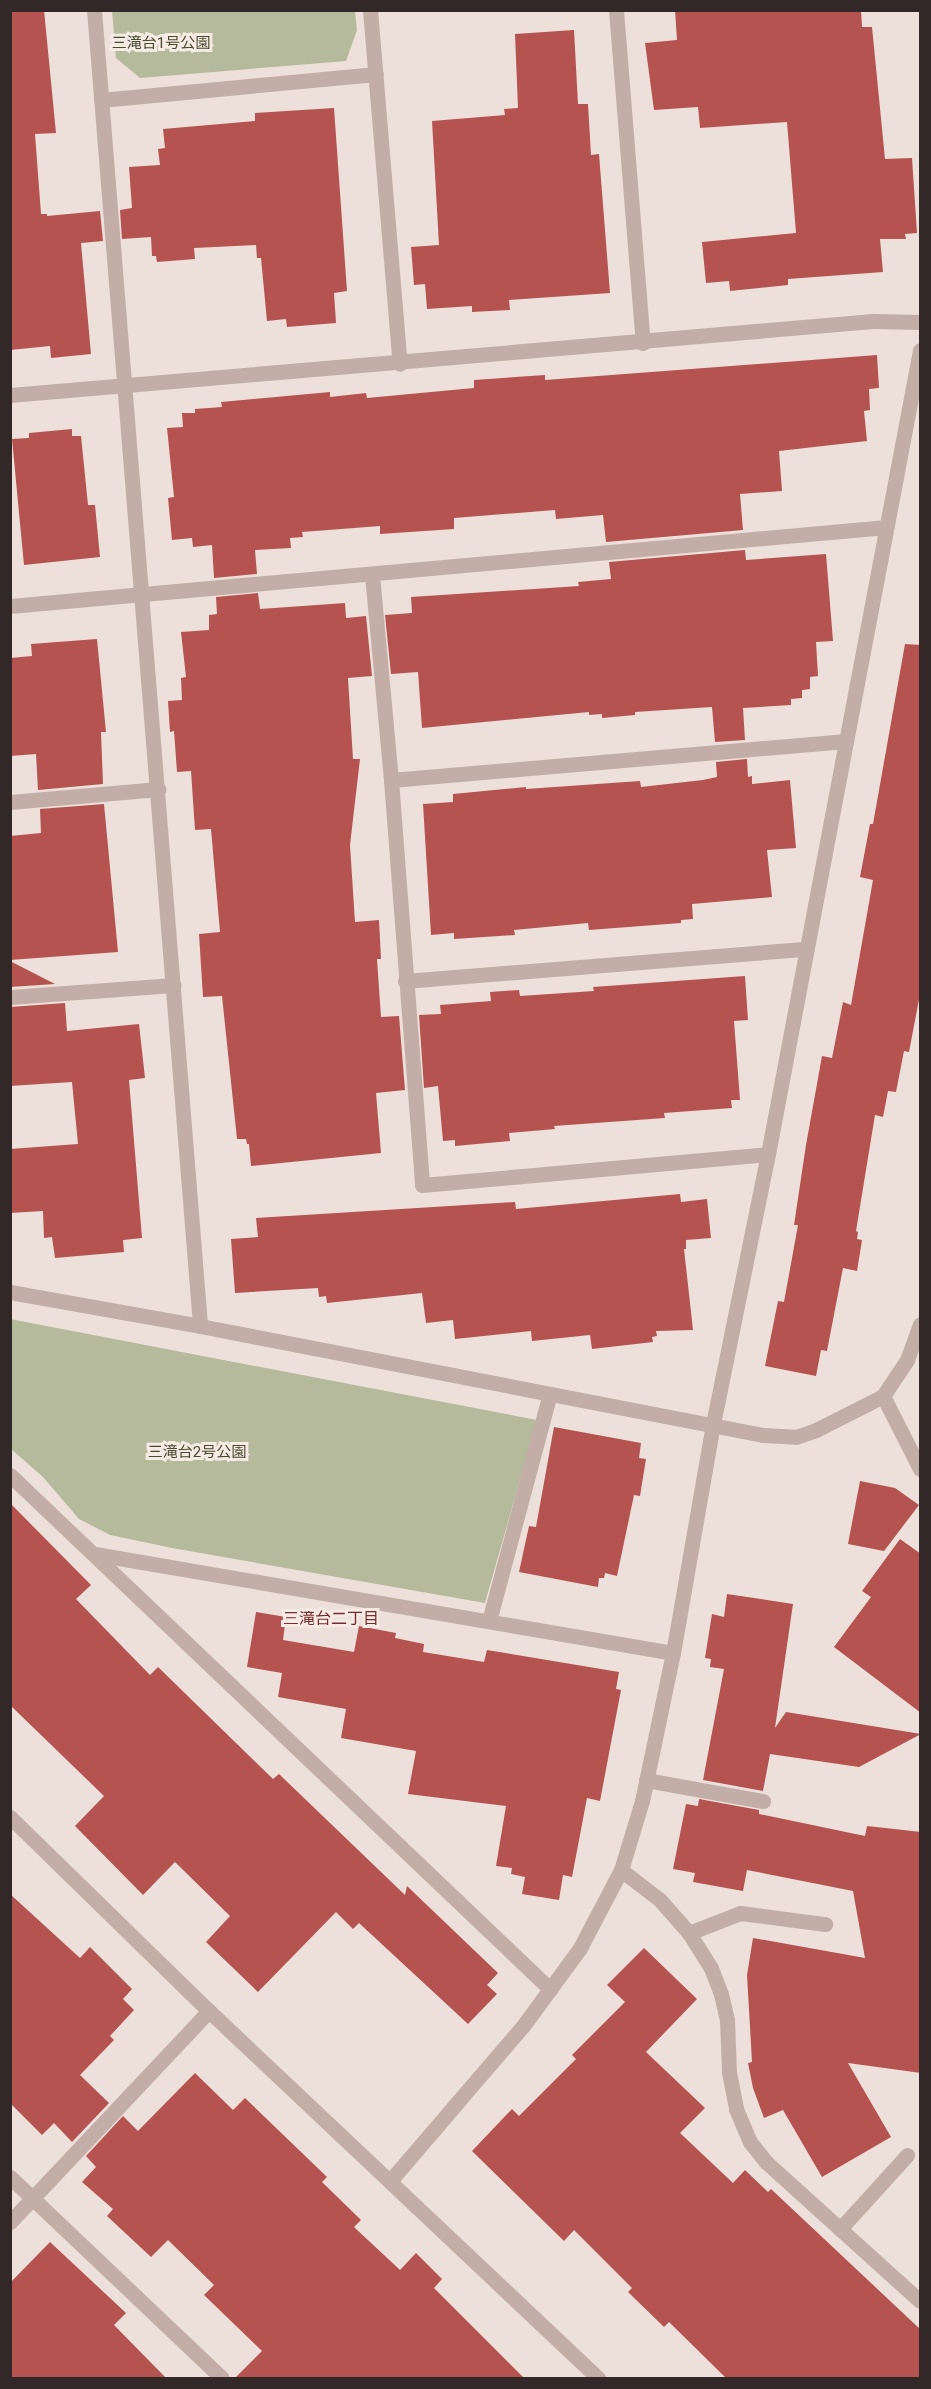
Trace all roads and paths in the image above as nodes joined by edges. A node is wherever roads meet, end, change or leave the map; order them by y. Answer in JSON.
{"nodes":[{"id":1,"x":94,"y":10,"type":"edge"},
{"id":2,"x":370,"y":10,"type":"edge"},
{"id":3,"x":616,"y":10,"type":"edge"},
{"id":4,"x":376,"y":74,"type":"junction"},
{"id":5,"x":101,"y":100,"type":"junction"},
{"id":6,"x":921,"y":322,"type":"edge"},
{"id":7,"x":643,"y":343,"type":"junction"},
{"id":8,"x":921,"y":350,"type":"edge"},
{"id":9,"x":400,"y":364,"type":"junction"},
{"id":10,"x":122,"y":386,"type":"junction"},
{"id":11,"x":10,"y":395,"type":"edge"},
{"id":12,"x":886,"y":527,"type":"junction"},
{"id":13,"x":372,"y":574,"type":"junction"},
{"id":14,"x":142,"y":595,"type":"junction"},
{"id":15,"x":10,"y":606,"type":"edge"},
{"id":16,"x":846,"y":741,"type":"junction"},
{"id":17,"x":392,"y":780,"type":"junction"},
{"id":18,"x":158,"y":789,"type":"junction"},
{"id":19,"x":10,"y":802,"type":"edge"},
{"id":20,"x":807,"y":949,"type":"junction"},
{"id":21,"x":405,"y":981,"type":"junction"},
{"id":22,"x":174,"y":985,"type":"junction"},
{"id":23,"x":10,"y":997,"type":"edge"},
{"id":24,"x":768,"y":1154,"type":"junction"},
{"id":25,"x":10,"y":1292,"type":"edge"},
{"id":26,"x":921,"y":1324,"type":"edge"},
{"id":27,"x":200,"y":1326,"type":"junction"},
{"id":28,"x":550,"y":1394,"type":"junction"},
{"id":29,"x":883,"y":1396,"type":"junction"},
{"id":30,"x":713,"y":1424,"type":"junction"},
{"id":31,"x":921,"y":1469,"type":"edge"},
{"id":32,"x":10,"y":1475,"type":"edge"},
{"id":33,"x":95,"y":1554,"type":"junction"},
{"id":34,"x":489,"y":1621,"type":"junction"},
{"id":35,"x":673,"y":1653,"type":"junction"},
{"id":36,"x":646,"y":1780,"type":"junction"},
{"id":37,"x":763,"y":1800,"type":"dead end"},
{"id":38,"x":10,"y":1817,"type":"edge"},
{"id":39,"x":621,"y":1869,"type":"junction"},
{"id":40,"x":825,"y":1924,"type":"dead end"},
{"id":41,"x":689,"y":1933,"type":"junction"},
{"id":42,"x":550,"y":1989,"type":"junction"},
{"id":43,"x":209,"y":2011,"type":"junction"},
{"id":44,"x":907,"y":2155,"type":"dead end"},
{"id":45,"x":10,"y":2177,"type":"edge"},
{"id":46,"x":390,"y":2181,"type":"junction"},
{"id":47,"x":32,"y":2198,"type":"junction"},
{"id":48,"x":10,"y":2222,"type":"edge"},
{"id":49,"x":840,"y":2229,"type":"junction"},
{"id":50,"x":921,"y":2301,"type":"edge"},
{"id":51,"x":222,"y":2379,"type":"edge"},
{"id":52,"x":598,"y":2379,"type":"edge"}],
"edges":[{"from":1,"to":5,"type":"street"},
{"from":2,"to":4,"type":"street"},
{"from":3,"to":7,"type":"street"},
{"from":4,"to":5,"type":"street"},
{"from":4,"to":9,"type":"street"},
{"from":5,"to":10,"type":"street"},
{"from":6,"to":7,"type":"street"},
{"from":7,"to":9,"type":"street"},
{"from":8,"to":12,"type":"street"},
{"from":9,"to":10,"type":"street"},
{"from":10,"to":11,"type":"street"},
{"from":10,"to":14,"type":"street"},
{"from":12,"to":13,"type":"street"},
{"from":12,"to":16,"type":"street"},
{"from":13,"to":14,"type":"street"},
{"from":13,"to":17,"type":"street"},
{"from":14,"to":15,"type":"street"},
{"from":14,"to":18,"type":"street"},
{"from":16,"to":17,"type":"street"},
{"from":16,"to":20,"type":"street"},
{"from":17,"to":21,"type":"street"},
{"from":18,"to":19,"type":"street"},
{"from":18,"to":22,"type":"street"},
{"from":20,"to":21,"type":"street"},
{"from":20,"to":24,"type":"street"},
{"from":21,"to":24,"type":"street"},
{"from":22,"to":23,"type":"street"},
{"from":22,"to":27,"type":"street"},
{"from":24,"to":30,"type":"street"},
{"from":25,"to":27,"type":"street"},
{"from":26,"to":29,"type":"street"},
{"from":27,"to":28,"type":"street"},
{"from":28,"to":30,"type":"street"},
{"from":28,"to":34,"type":"street"},
{"from":29,"to":30,"type":"street"},
{"from":29,"to":31,"type":"street"},
{"from":30,"to":35,"type":"street"},
{"from":32,"to":33,"type":"street"},
{"from":33,"to":34,"type":"street"},
{"from":33,"to":42,"type":"street"},
{"from":34,"to":35,"type":"street"},
{"from":35,"to":36,"type":"street"},
{"from":36,"to":37,"type":"street"},
{"from":36,"to":39,"type":"street"},
{"from":38,"to":43,"type":"street"},
{"from":39,"to":41,"type":"street"},
{"from":39,"to":42,"type":"street"},
{"from":40,"to":41,"type":"street"},
{"from":41,"to":49,"type":"street"},
{"from":42,"to":46,"type":"street"},
{"from":43,"to":46,"type":"street"},
{"from":43,"to":47,"type":"street"},
{"from":44,"to":49,"type":"street"},
{"from":45,"to":47,"type":"street"},
{"from":46,"to":52,"type":"street"},
{"from":47,"to":48,"type":"street"},
{"from":47,"to":51,"type":"street"},
{"from":49,"to":50,"type":"street"}]}
